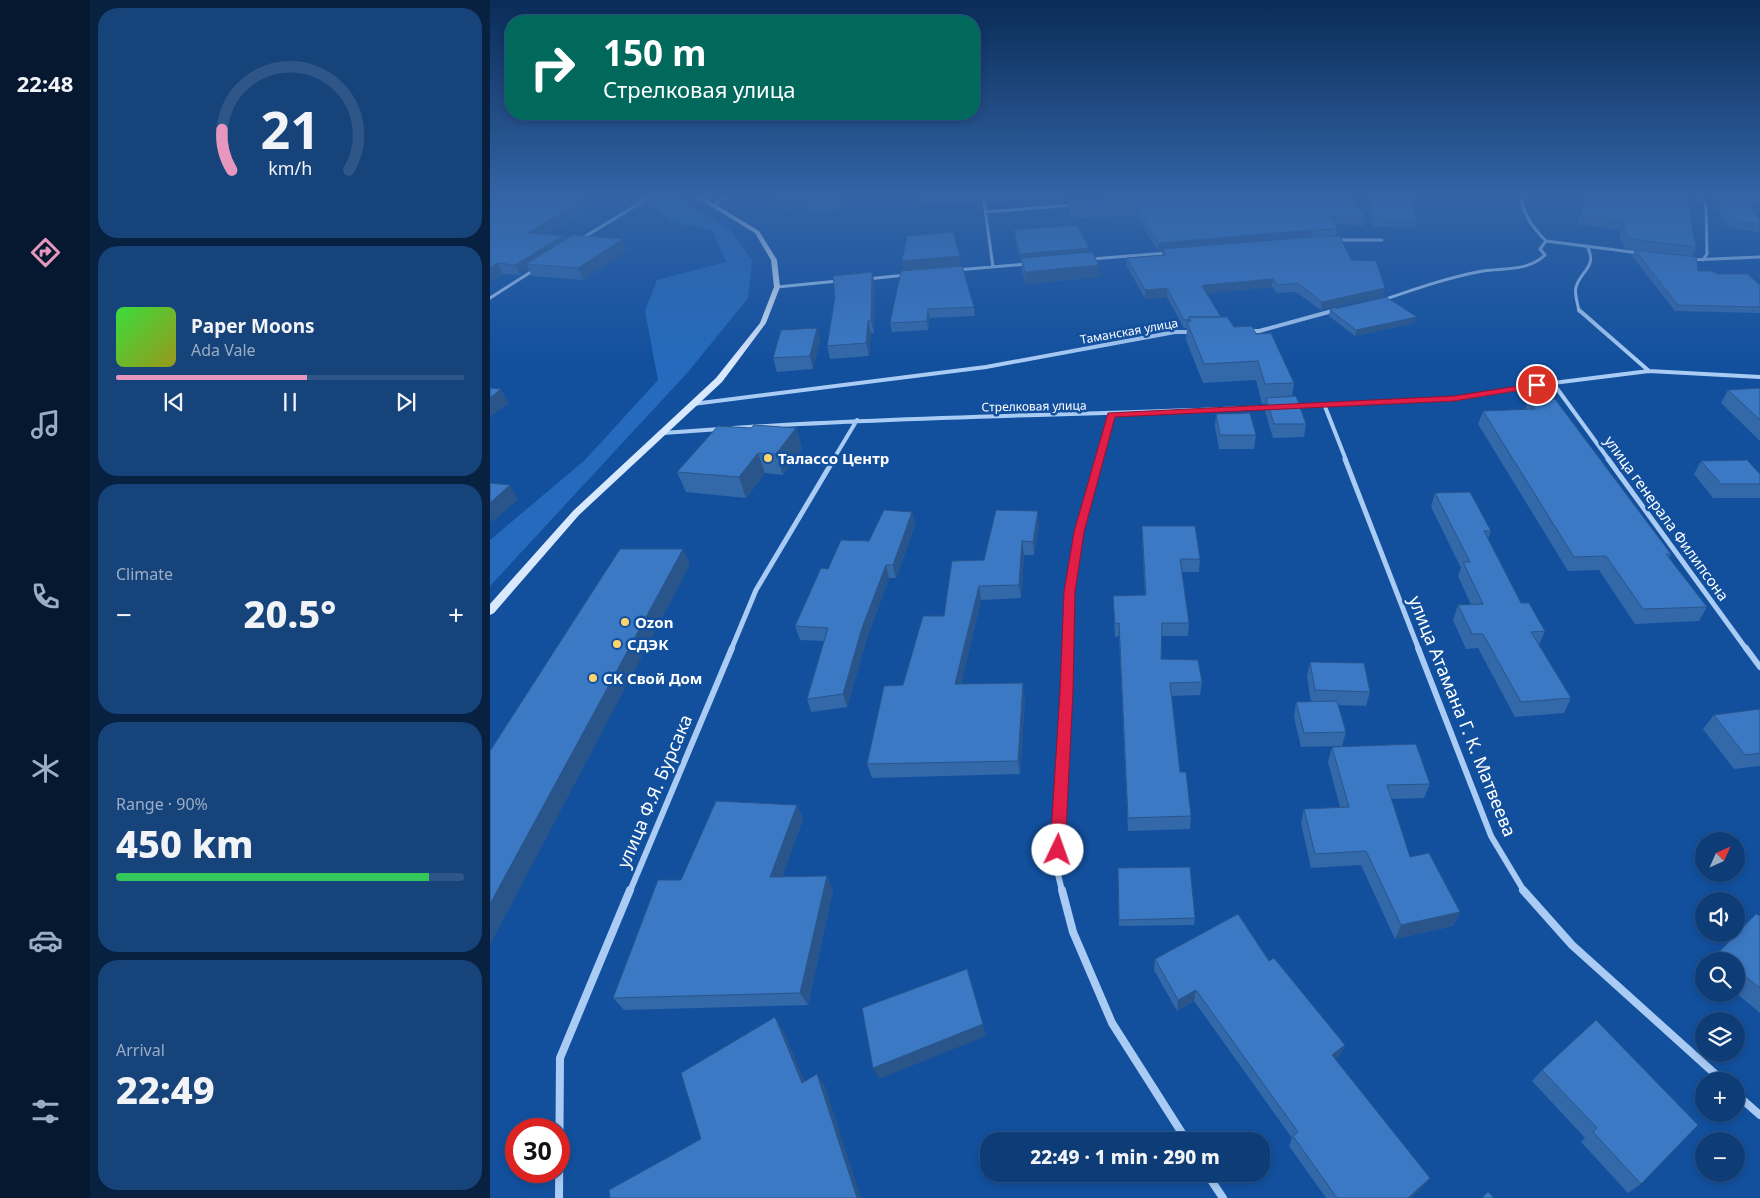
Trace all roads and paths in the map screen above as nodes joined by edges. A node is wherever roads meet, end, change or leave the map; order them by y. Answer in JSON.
{"nodes":[{"id":1,"x":768,"y":250,"type":"edge"},
{"id":2,"x":991,"y":250,"type":"edge"},
{"id":3,"x":1541,"y":250,"type":"edge"},
{"id":4,"x":1589,"y":250,"type":"edge"},
{"id":5,"x":1613,"y":250,"type":"edge"},
{"id":6,"x":1707,"y":250,"type":"edge"},
{"id":7,"x":1172,"y":252,"type":"edge"},
{"id":8,"x":1648,"y":255,"type":"edge"},
{"id":9,"x":1760,"y":257,"type":"edge"},
{"id":10,"x":1083,"y":260,"type":"edge"},
{"id":11,"x":1684,"y":260,"type":"edge"},
{"id":12,"x":1703,"y":260,"type":"junction"},
{"id":13,"x":1033,"y":264,"type":"edge"},
{"id":14,"x":993,"y":267,"type":"junction"},
{"id":15,"x":535,"y":269,"type":"edge"},
{"id":16,"x":954,"y":271,"type":"edge"},
{"id":17,"x":914,"y":274,"type":"edge"},
{"id":18,"x":865,"y":279,"type":"edge"},
{"id":19,"x":846,"y":281,"type":"edge"},
{"id":20,"x":777,"y":287,"type":"junction"},
{"id":21,"x":490,"y":298,"type":"edge"},
{"id":22,"x":1376,"y":301,"type":"edge"},
{"id":23,"x":1337,"y":310,"type":"edge"},
{"id":24,"x":1241,"y":331,"type":"edge"},
{"id":25,"x":1194,"y":332,"type":"edge"},
{"id":26,"x":1649,"y":371,"type":"junction"},
{"id":27,"x":1760,"y":376,"type":"edge"},
{"id":28,"x":1553,"y":383,"type":"junction"},
{"id":29,"x":692,"y":404,"type":"junction"},
{"id":30,"x":1324,"y":404,"type":"junction"},
{"id":31,"x":1276,"y":406,"type":"edge"},
{"id":32,"x":1285,"y":406,"type":"edge"},
{"id":33,"x":1111,"y":414,"type":"junction"},
{"id":34,"x":857,"y":420,"type":"junction"},
{"id":35,"x":731,"y":428,"type":"edge"},
{"id":36,"x":721,"y":429,"type":"edge"},
{"id":37,"x":663,"y":433,"type":"junction"},
{"id":38,"x":490,"y":612,"type":"edge"},
{"id":39,"x":1760,"y":667,"type":"edge"},
{"id":40,"x":1713,"y":1072,"type":"edge"},
{"id":41,"x":1745,"y":1102,"type":"edge"},
{"id":42,"x":1760,"y":1115,"type":"edge"},
{"id":43,"x":1181,"y":1132,"type":"edge"},
{"id":44,"x":1212,"y":1182,"type":"edge"},
{"id":45,"x":559,"y":1198,"type":"edge"},
{"id":46,"x":1223,"y":1198,"type":"edge"}],
"edges":[{"from":1,"to":20,"type":"main road"},
{"from":2,"to":14,"type":"street"},
{"from":3,"to":22,"type":"street"},
{"from":4,"to":26,"type":"street"},
{"from":5,"to":8,"type":"street"},
{"from":6,"to":12,"type":"street"},
{"from":7,"to":10,"type":"street"},
{"from":9,"to":12,"type":"street"},
{"from":11,"to":12,"type":"street"},
{"from":13,"to":14,"type":"street"},
{"from":14,"to":16,"type":"street"},
{"from":15,"to":21,"type":"street"},
{"from":17,"to":18,"type":"street"},
{"from":19,"to":20,"type":"street"},
{"from":20,"to":29,"type":"main road"},
{"from":23,"to":24,"type":"street"},
{"from":25,"to":29,"type":"street","name":"Таманская улица"},
{"from":26,"to":27,"type":"street"},
{"from":26,"to":28,"type":"street"},
{"from":28,"to":30,"type":"street"},
{"from":28,"to":39,"type":"street","name":"улица генерала Филипсона"},
{"from":29,"to":37,"type":"main road"},
{"from":30,"to":32,"type":"street"},
{"from":30,"to":40,"type":"street","name":"улица Атамана Г. К. Матвеева"},
{"from":31,"to":33,"type":"street","name":"Стрелковая улица"},
{"from":33,"to":34,"type":"street","name":"Стрелковая улица"},
{"from":33,"to":43,"type":"street"},
{"from":34,"to":35,"type":"street","name":"Стрелковая улица"},
{"from":34,"to":45,"type":"street","name":"улица Ф.Я. Бурсака"},
{"from":36,"to":37,"type":"street"},
{"from":37,"to":38,"type":"main road"},
{"from":41,"to":42,"type":"street"},
{"from":44,"to":46,"type":"street"}]}
